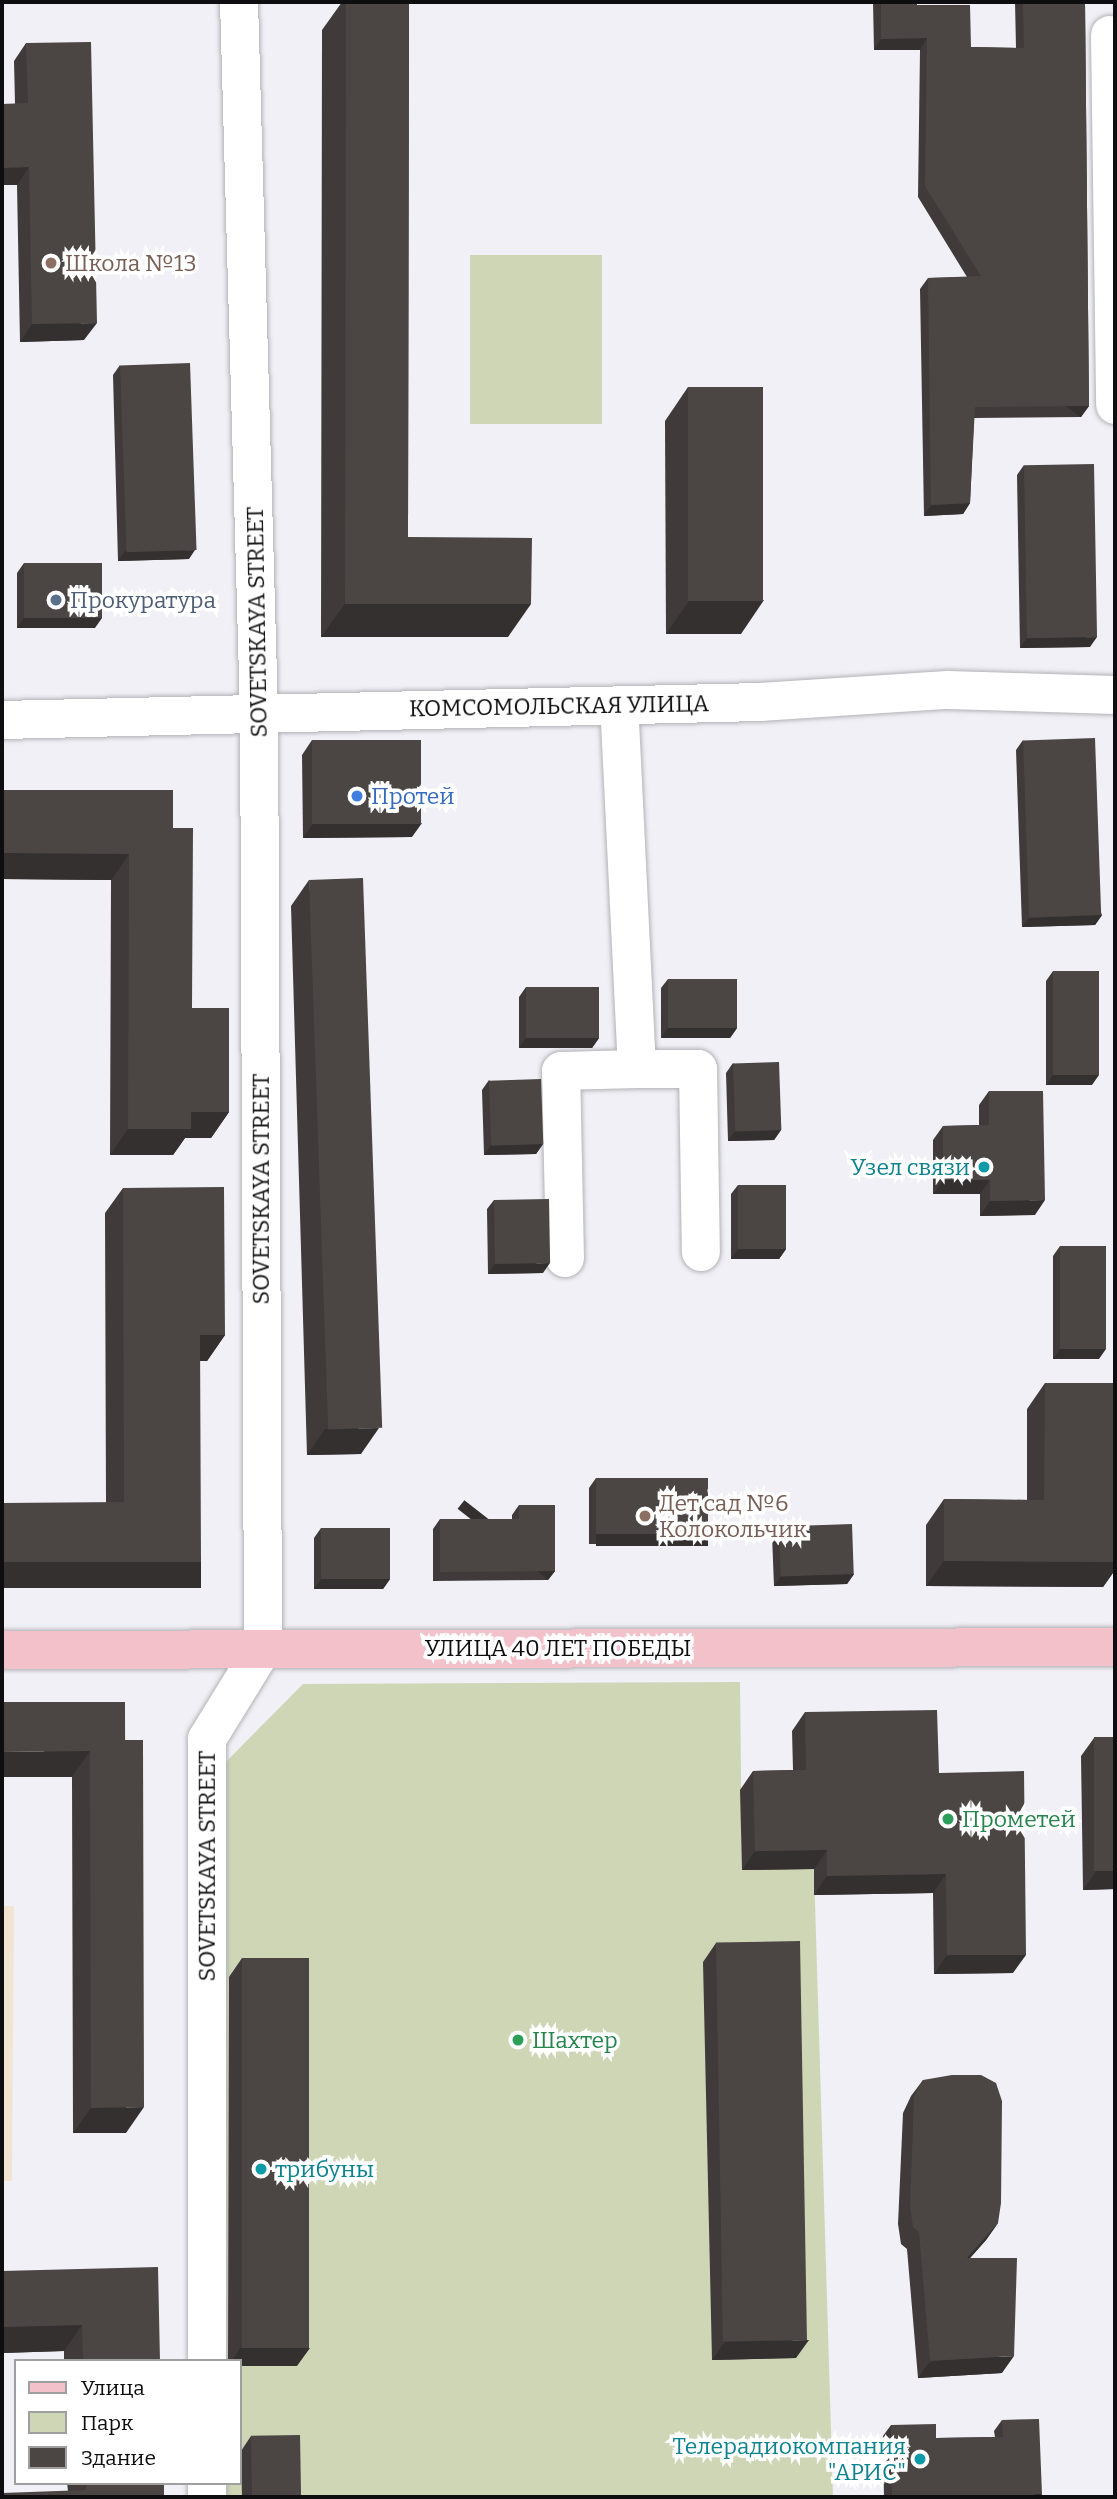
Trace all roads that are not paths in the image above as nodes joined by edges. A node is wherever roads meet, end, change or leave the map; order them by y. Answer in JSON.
{"nodes":[{"id":1,"x":239,"y":2,"type":"edge"},
{"id":2,"x":1110,"y":35,"type":"dead end"},
{"id":3,"x":1115,"y":405,"type":"edge"},
{"id":4,"x":1115,"y":695,"type":"edge"},
{"id":5,"x":619,"y":705,"type":"junction"},
{"id":6,"x":259,"y":712,"type":"junction"},
{"id":7,"x":2,"y":720,"type":"edge"},
{"id":8,"x":636,"y":1069,"type":"junction"},
{"id":9,"x":701,"y":1252,"type":"dead end"},
{"id":10,"x":565,"y":1258,"type":"dead end"},
{"id":11,"x":1115,"y":1647,"type":"edge"},
{"id":12,"x":263,"y":1648,"type":"junction"},
{"id":13,"x":2,"y":1650,"type":"edge"},
{"id":14,"x":207,"y":2359,"type":"edge"}],
"edges":[{"from":1,"to":6,"type":"street","name":"SOVETSKAYA STREET"},
{"from":2,"to":3,"type":"street"},
{"from":4,"to":5,"type":"street","name":"КОМСОМОЛЬСКАЯ УЛИЦА"},
{"from":5,"to":6,"type":"street","name":"КОМСОМОЛЬСКАЯ УЛИЦА"},
{"from":5,"to":8,"type":"street"},
{"from":6,"to":7,"type":"street","name":"КОМСОМОЛЬСКАЯ УЛИЦА"},
{"from":6,"to":12,"type":"street","name":"SOVETSKAYA STREET"},
{"from":8,"to":9,"type":"street"},
{"from":8,"to":10,"type":"street"},
{"from":11,"to":12,"type":"main road","name":"УЛИЦА 40 ЛЕТ ПОБЕДЫ"},
{"from":12,"to":13,"type":"main road","name":"УЛИЦА 40 ЛЕТ ПОБЕДЫ"},
{"from":12,"to":14,"type":"street","name":"SOVETSKAYA STREET"}]}
